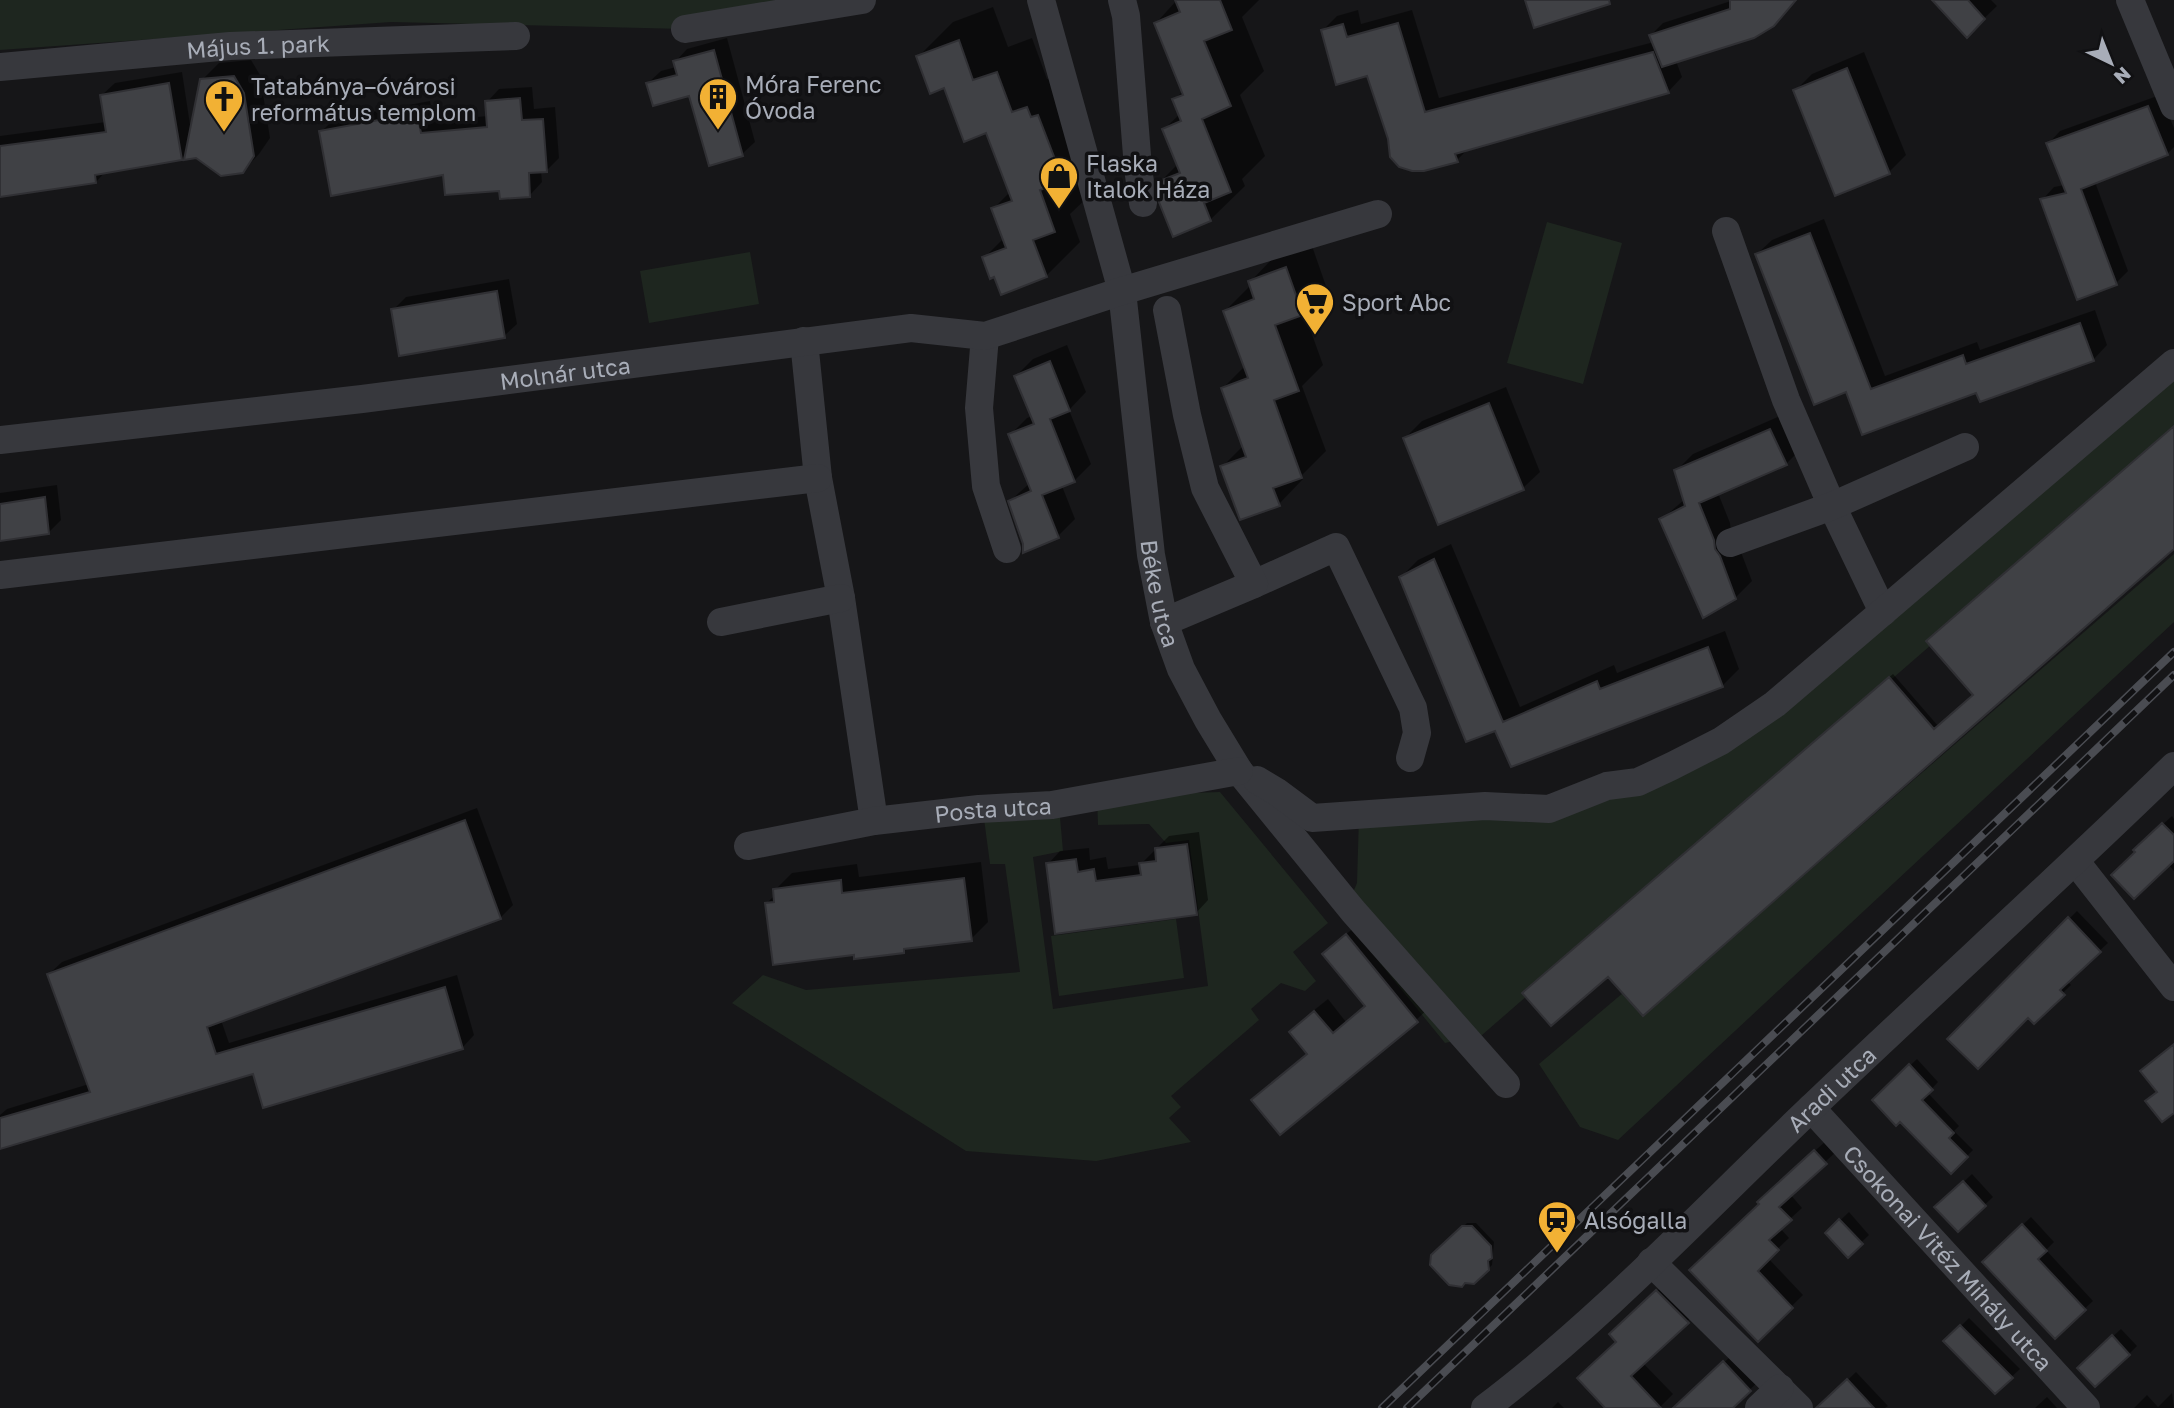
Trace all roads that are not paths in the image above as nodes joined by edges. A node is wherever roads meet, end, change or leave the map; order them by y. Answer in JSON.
{"nodes":[{"id":1,"x":862,"y":0,"type":"edge"},
{"id":2,"x":1041,"y":0,"type":"edge"},
{"id":3,"x":1122,"y":0,"type":"edge"},
{"id":4,"x":2130,"y":0,"type":"edge"},
{"id":5,"x":685,"y":29,"type":"dead end"},
{"id":6,"x":516,"y":36,"type":"dead end"},
{"id":7,"x":0,"y":67,"type":"edge"},
{"id":8,"x":2174,"y":106,"type":"edge"},
{"id":9,"x":1143,"y":203,"type":"dead end"},
{"id":10,"x":1378,"y":214,"type":"dead end"},
{"id":11,"x":1726,"y":231,"type":"dead end"},
{"id":12,"x":1122,"y":291,"type":"junction"},
{"id":13,"x":1167,"y":310,"type":"dead end"},
{"id":14,"x":985,"y":336,"type":"junction"},
{"id":15,"x":804,"y":341,"type":"junction"},
{"id":16,"x":2174,"y":363,"type":"edge"},
{"id":17,"x":0,"y":440,"type":"edge"},
{"id":18,"x":1965,"y":447,"type":"dead end"},
{"id":19,"x":818,"y":478,"type":"junction"},
{"id":20,"x":1832,"y":506,"type":"junction"},
{"id":21,"x":1730,"y":543,"type":"dead end"},
{"id":22,"x":1007,"y":549,"type":"dead end"},
{"id":23,"x":0,"y":575,"type":"edge"},
{"id":24,"x":1254,"y":584,"type":"junction"},
{"id":25,"x":841,"y":598,"type":"junction"},
{"id":26,"x":1883,"y":612,"type":"junction"},
{"id":27,"x":721,"y":622,"type":"dead end"},
{"id":28,"x":1164,"y":622,"type":"junction"},
{"id":29,"x":1410,"y":758,"type":"dead end"},
{"id":30,"x":2174,"y":766,"type":"edge"},
{"id":31,"x":1239,"y":771,"type":"junction"},
{"id":32,"x":874,"y":821,"type":"junction"},
{"id":33,"x":748,"y":846,"type":"dead end"},
{"id":34,"x":2076,"y":862,"type":"junction"},
{"id":35,"x":2174,"y":987,"type":"edge"},
{"id":36,"x":1506,"y":1084,"type":"dead end"},
{"id":37,"x":1811,"y":1108,"type":"junction"},
{"id":38,"x":1651,"y":1262,"type":"junction"},
{"id":39,"x":1790,"y":1398,"type":"edge"},
{"id":40,"x":1485,"y":1408,"type":"edge"},
{"id":41,"x":1759,"y":1408,"type":"edge"},
{"id":42,"x":2086,"y":1408,"type":"edge"}],
"edges":[{"from":1,"to":5,"type":"street"},
{"from":2,"to":12,"type":"street","name":"Béke utca"},
{"from":3,"to":9,"type":"street"},
{"from":4,"to":8,"type":"street"},
{"from":6,"to":7,"type":"street","name":"Május 1. park"},
{"from":10,"to":12,"type":"street","name":"Molnár utca"},
{"from":11,"to":20,"type":"street"},
{"from":12,"to":14,"type":"street","name":"Molnár utca"},
{"from":12,"to":28,"type":"street","name":"Béke utca"},
{"from":13,"to":24,"type":"street"},
{"from":14,"to":15,"type":"street","name":"Molnár utca"},
{"from":14,"to":22,"type":"street"},
{"from":15,"to":17,"type":"street","name":"Molnár utca"},
{"from":15,"to":19,"type":"street"},
{"from":16,"to":26,"type":"street"},
{"from":18,"to":20,"type":"street"},
{"from":19,"to":23,"type":"street"},
{"from":19,"to":25,"type":"street"},
{"from":20,"to":21,"type":"street"},
{"from":20,"to":26,"type":"street"},
{"from":24,"to":28,"type":"street"},
{"from":24,"to":29,"type":"street"},
{"from":25,"to":27,"type":"street"},
{"from":25,"to":32,"type":"street"},
{"from":26,"to":31,"type":"street"},
{"from":28,"to":31,"type":"street","name":"Béke utca"},
{"from":30,"to":34,"type":"street","name":"Aradi utca"},
{"from":31,"to":32,"type":"street","name":"Posta utca"},
{"from":31,"to":36,"type":"street","name":"Béke utca"},
{"from":32,"to":33,"type":"street","name":"Posta utca"},
{"from":34,"to":35,"type":"street"},
{"from":34,"to":37,"type":"street","name":"Aradi utca"},
{"from":37,"to":38,"type":"street","name":"Aradi utca"},
{"from":37,"to":42,"type":"street","name":"Csokonai Vitéz Mihály utca"},
{"from":38,"to":39,"type":"street"},
{"from":38,"to":40,"type":"street","name":"Aradi utca"},
{"from":39,"to":41,"type":"street"}]}
